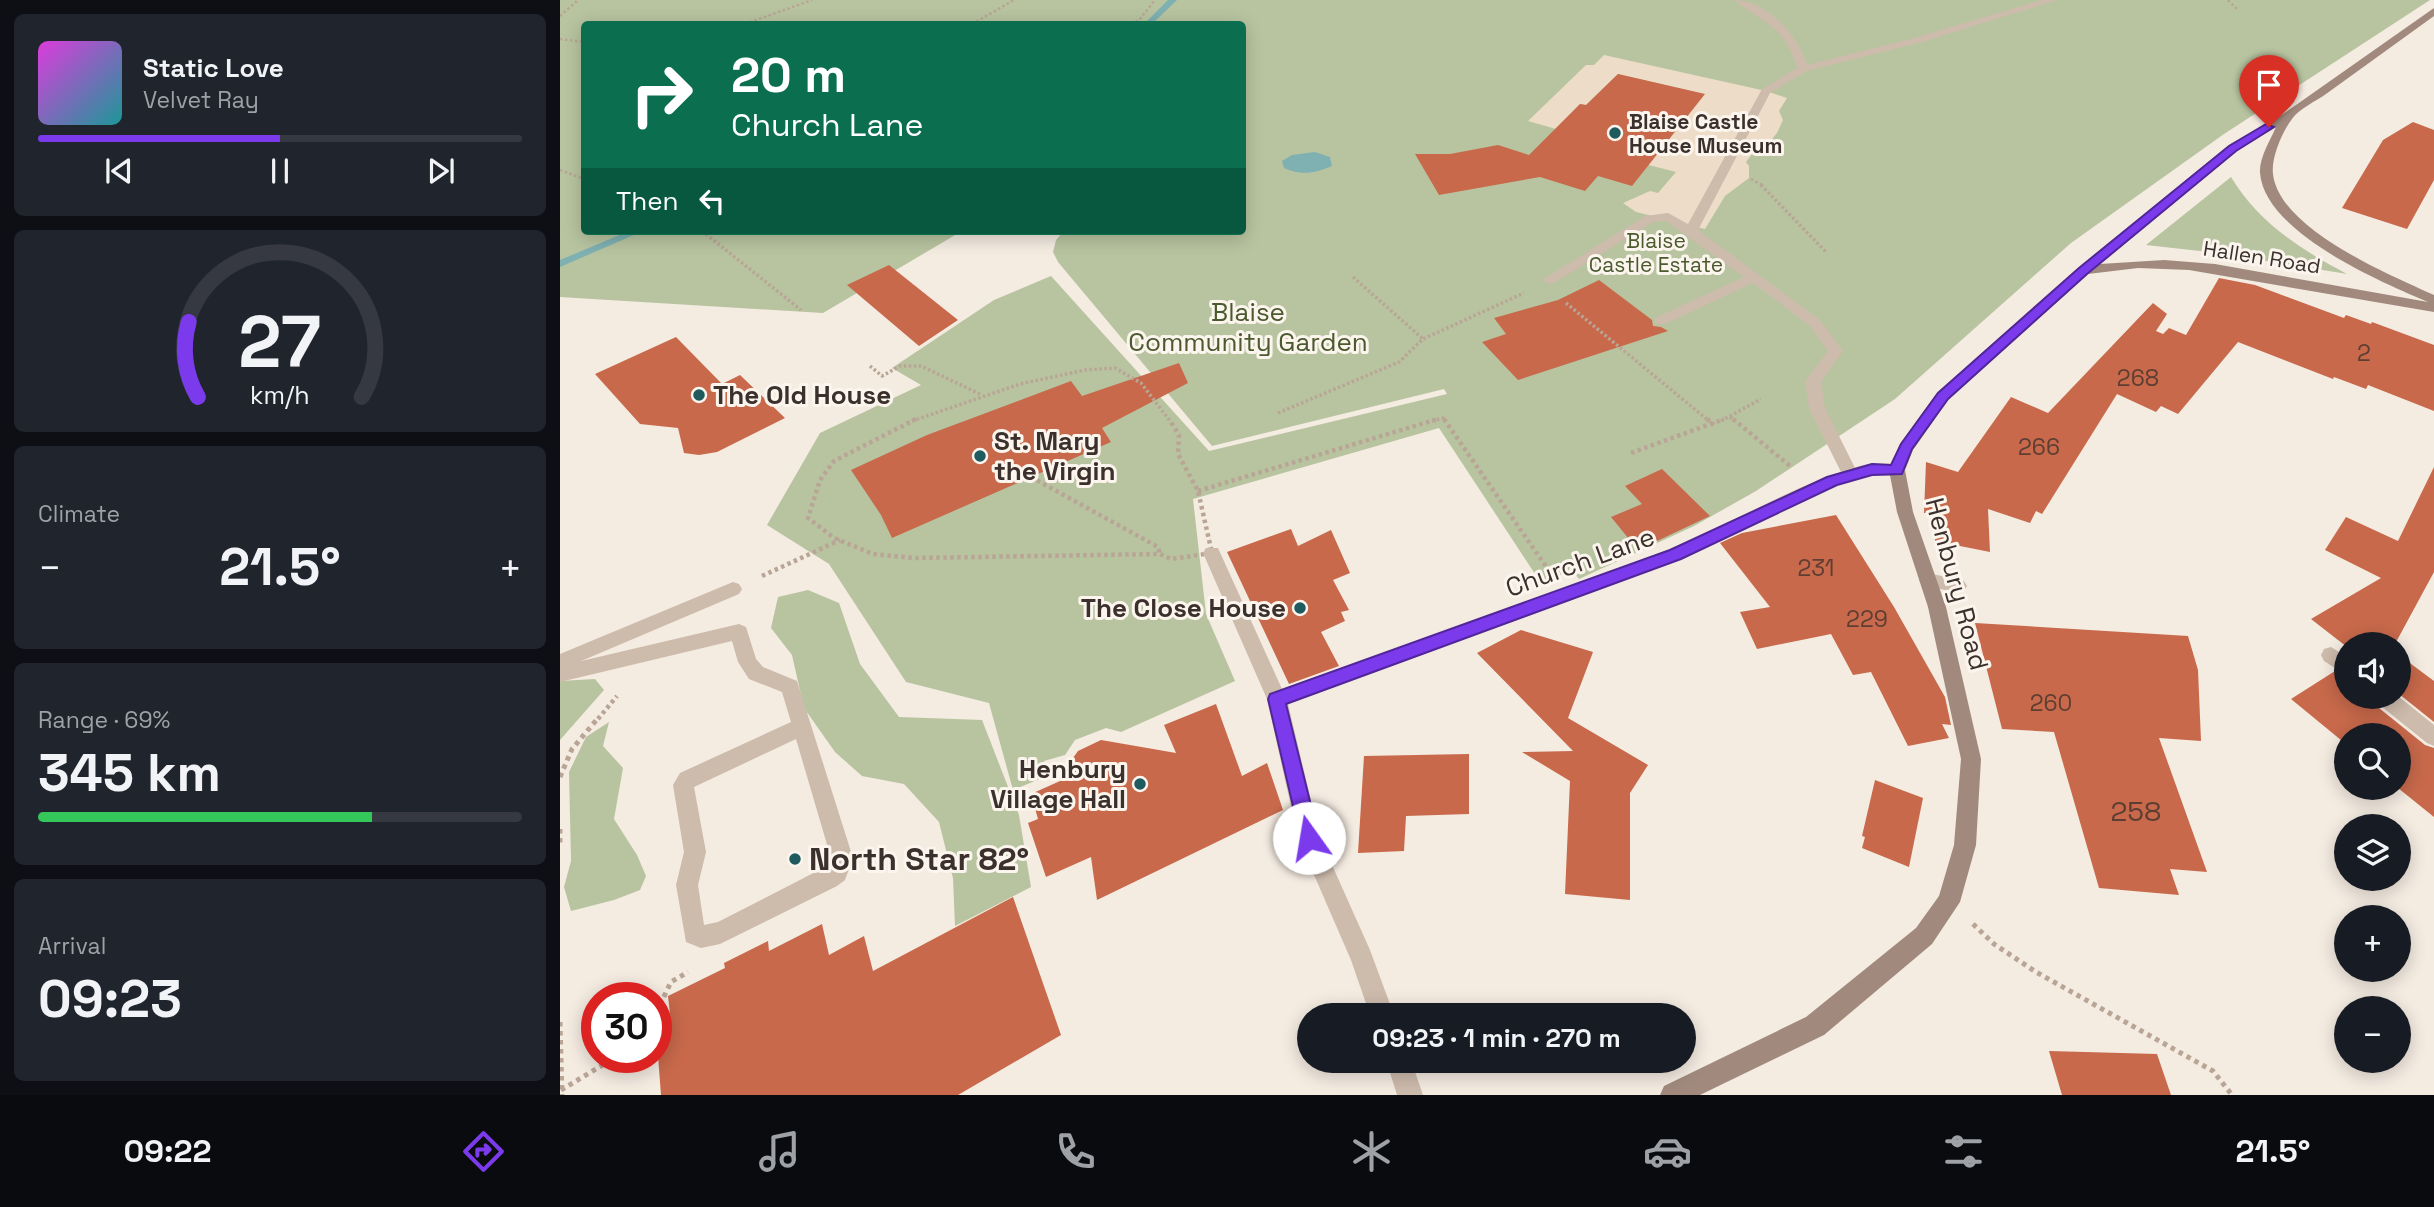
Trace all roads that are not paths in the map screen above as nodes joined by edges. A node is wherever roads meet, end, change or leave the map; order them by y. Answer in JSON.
{"nodes":[{"id":1,"x":1739,"y":0,"type":"edge"},
{"id":2,"x":2052,"y":0,"type":"edge"},
{"id":3,"x":2434,"y":11,"type":"edge"},
{"id":4,"x":1803,"y":69,"type":"junction"},
{"id":5,"x":2287,"y":116,"type":"junction"},
{"id":6,"x":1691,"y":231,"type":"junction"},
{"id":7,"x":2083,"y":271,"type":"junction"},
{"id":8,"x":1753,"y":278,"type":"junction"},
{"id":9,"x":1546,"y":283,"type":"road end"},
{"id":10,"x":2434,"y":300,"type":"edge"},
{"id":11,"x":2434,"y":308,"type":"edge"},
{"id":12,"x":1660,"y":321,"type":"dead end"},
{"id":13,"x":1897,"y":470,"type":"junction"},
{"id":14,"x":1850,"y":474,"type":"junction"},
{"id":15,"x":1212,"y":553,"type":"road end"},
{"id":16,"x":1928,"y":580,"type":"junction"},
{"id":17,"x":1958,"y":586,"type":"dead end"},
{"id":18,"x":733,"y":589,"type":"road end"},
{"id":19,"x":2331,"y":656,"type":"dead end"},
{"id":20,"x":2334,"y":658,"type":"edge"},
{"id":21,"x":560,"y":662,"type":"edge"},
{"id":22,"x":560,"y":674,"type":"edge"},
{"id":23,"x":1276,"y":699,"type":"junction"},
{"id":24,"x":2399,"y":709,"type":"edge"},
{"id":25,"x":802,"y":726,"type":"junction"},
{"id":26,"x":2434,"y":737,"type":"edge"},
{"id":27,"x":1309,"y":838,"type":"junction"},
{"id":28,"x":1290,"y":851,"type":"dead end"},
{"id":29,"x":1378,"y":1003,"type":"edge"},
{"id":30,"x":1402,"y":1073,"type":"edge"},
{"id":31,"x":1410,"y":1095,"type":"edge"},
{"id":32,"x":1673,"y":1095,"type":"edge"}],
"edges":[{"from":1,"to":4,"type":"street"},
{"from":2,"to":4,"type":"street"},
{"from":3,"to":5,"type":"main road","name":"Henbury Road"},
{"from":4,"to":6,"type":"street"},
{"from":5,"to":7,"type":"main road","name":"Henbury Road"},
{"from":5,"to":10,"type":"main road","name":"Hallen Road"},
{"from":6,"to":8,"type":"street"},
{"from":6,"to":9,"type":"street"},
{"from":7,"to":11,"type":"main road","name":"Hallen Road"},
{"from":7,"to":13,"type":"main road","name":"Henbury Road"},
{"from":8,"to":12,"type":"street"},
{"from":8,"to":14,"type":"street"},
{"from":13,"to":14,"type":"street","name":"Church Lane"},
{"from":13,"to":16,"type":"main road","name":"Henbury Road"},
{"from":14,"to":23,"type":"street","name":"Church Lane"},
{"from":15,"to":23,"type":"street"},
{"from":16,"to":17,"type":"street"},
{"from":16,"to":32,"type":"main road","name":"Henbury Road"},
{"from":18,"to":21,"type":"street"},
{"from":19,"to":20,"type":"street"},
{"from":22,"to":25,"type":"street"},
{"from":23,"to":27,"type":"street"},
{"from":24,"to":26,"type":"street"},
{"from":25,"to":25,"type":"street"},
{"from":27,"to":28,"type":"street"},
{"from":27,"to":29,"type":"street"},
{"from":30,"to":31,"type":"street"}]}
